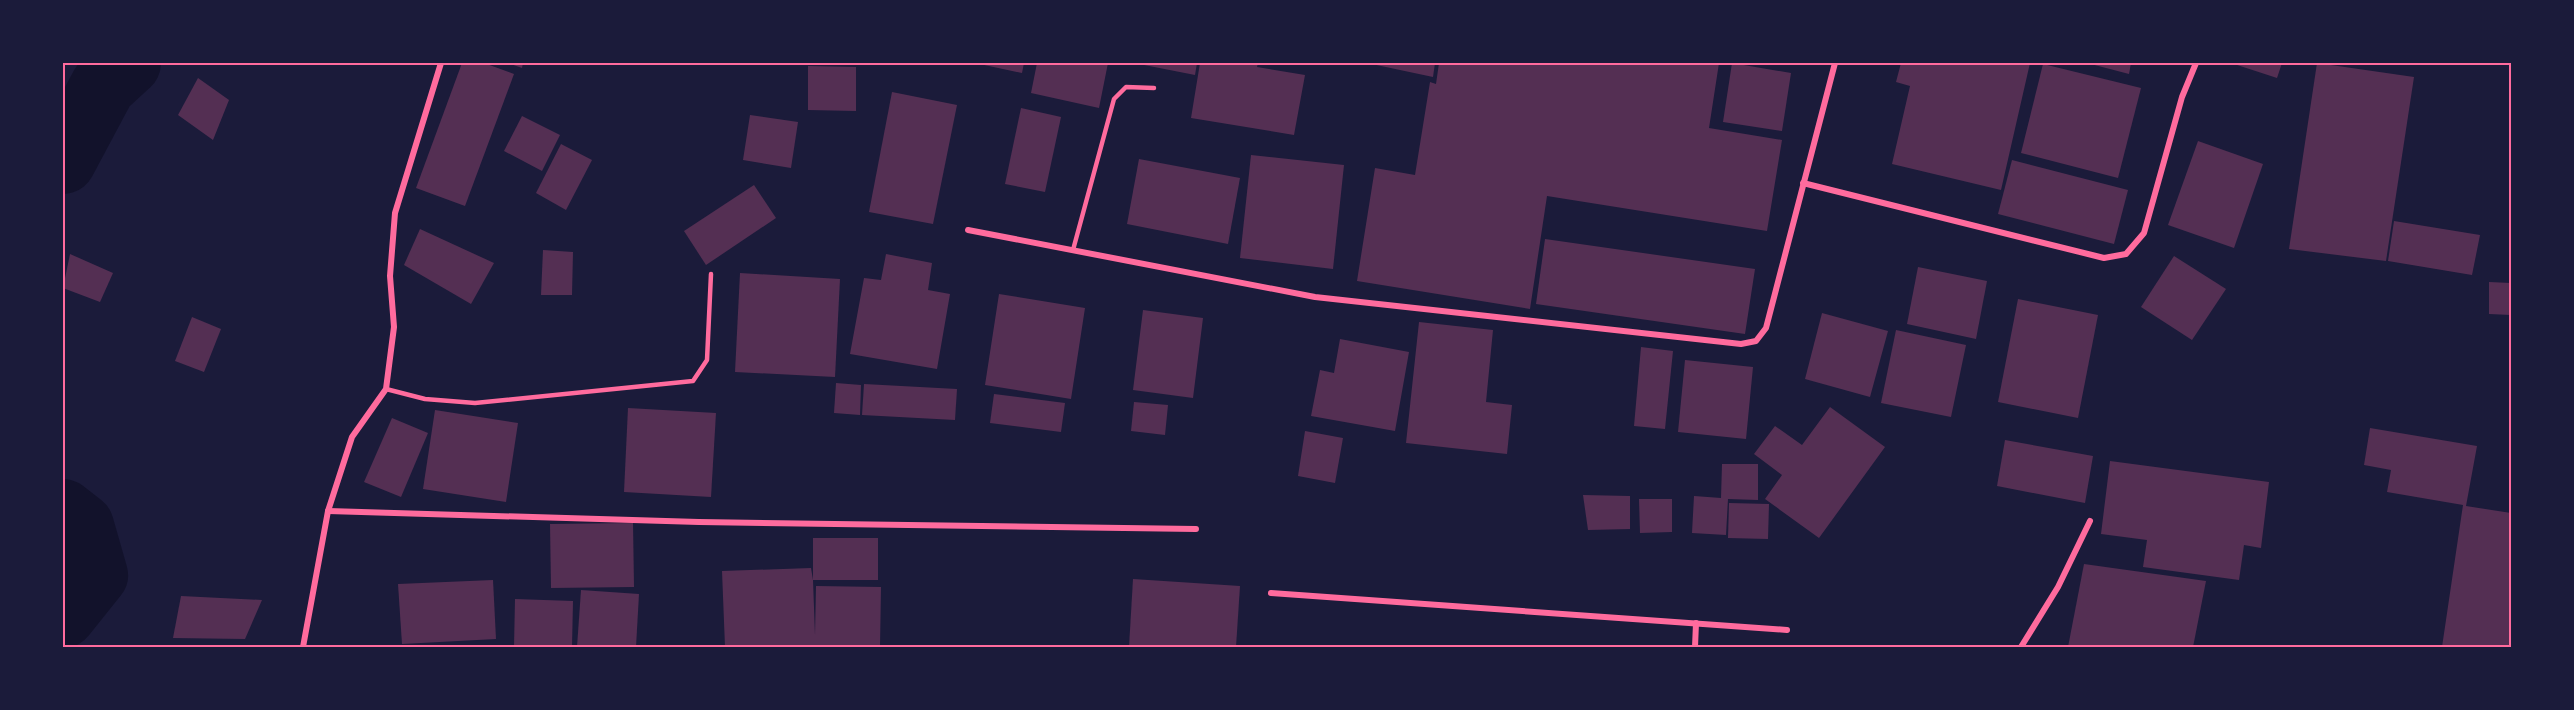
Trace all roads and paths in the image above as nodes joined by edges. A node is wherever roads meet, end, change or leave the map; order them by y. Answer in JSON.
{"nodes":[{"id":1,"x":441,"y":63,"type":"edge"},
{"id":2,"x":1835,"y":63,"type":"edge"},
{"id":3,"x":2196,"y":63,"type":"edge"},
{"id":4,"x":1154,"y":88,"type":"dead end"},
{"id":5,"x":1803,"y":183,"type":"junction"},
{"id":6,"x":968,"y":230,"type":"dead end"},
{"id":7,"x":1073,"y":250,"type":"junction"},
{"id":8,"x":711,"y":274,"type":"dead end"},
{"id":9,"x":386,"y":389,"type":"junction"},
{"id":10,"x":328,"y":511,"type":"junction"},
{"id":11,"x":2090,"y":521,"type":"dead end"},
{"id":12,"x":1196,"y":529,"type":"dead end"},
{"id":13,"x":1271,"y":593,"type":"dead end"},
{"id":14,"x":1696,"y":623,"type":"junction"},
{"id":15,"x":1787,"y":630,"type":"dead end"},
{"id":16,"x":303,"y":647,"type":"edge"},
{"id":17,"x":1695,"y":647,"type":"edge"},
{"id":18,"x":2021,"y":647,"type":"edge"}],
"edges":[{"from":1,"to":9,"type":"street"},
{"from":2,"to":5,"type":"street"},
{"from":3,"to":5,"type":"street"},
{"from":4,"to":7,"type":"lane"},
{"from":5,"to":7,"type":"street"},
{"from":6,"to":7,"type":"street"},
{"from":8,"to":9,"type":"lane"},
{"from":9,"to":10,"type":"street"},
{"from":10,"to":12,"type":"street"},
{"from":10,"to":16,"type":"street"},
{"from":11,"to":18,"type":"street"},
{"from":13,"to":14,"type":"street"},
{"from":14,"to":15,"type":"street"},
{"from":14,"to":17,"type":"street"}]}
